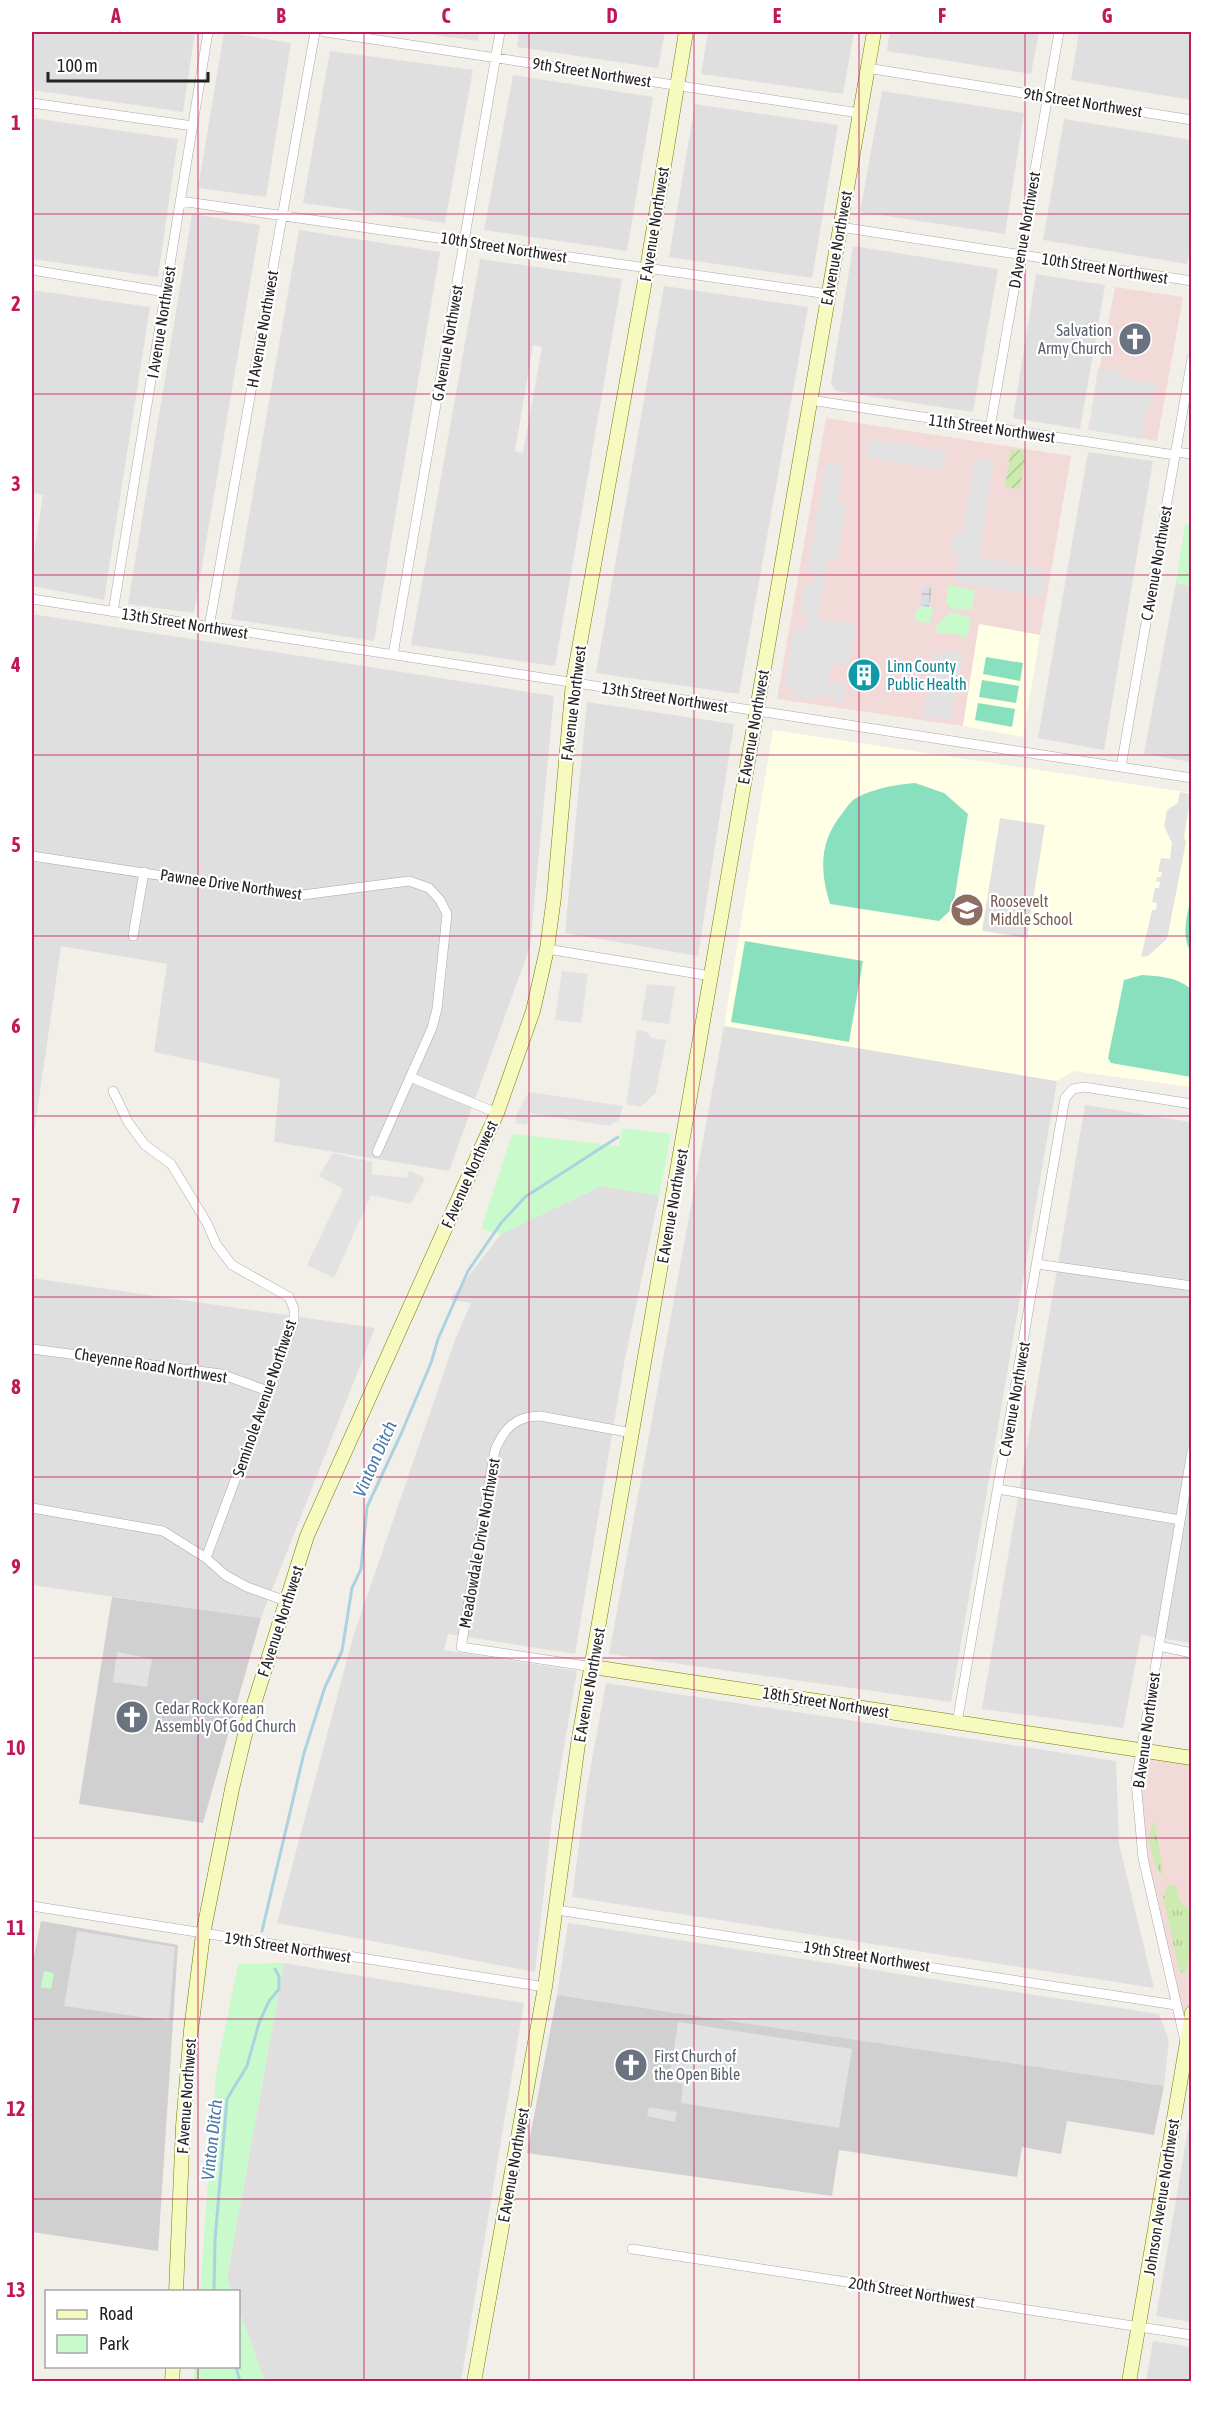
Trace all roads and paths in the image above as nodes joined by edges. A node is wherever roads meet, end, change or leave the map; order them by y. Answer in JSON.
{"nodes":[{"id":1,"x":208,"y":32,"type":"edge"},
{"id":2,"x":315,"y":32,"type":"edge"},
{"id":3,"x":325,"y":32,"type":"edge"},
{"id":4,"x":500,"y":32,"type":"edge"},
{"id":5,"x":686,"y":32,"type":"edge"},
{"id":6,"x":873,"y":32,"type":"edge"},
{"id":7,"x":1059,"y":32,"type":"edge"},
{"id":8,"x":496,"y":57,"type":"junction"},
{"id":9,"x":867,"y":68,"type":"junction"},
{"id":10,"x":676,"y":86,"type":"junction"},
{"id":11,"x":1047,"y":96,"type":"junction"},
{"id":12,"x":32,"y":103,"type":"edge"},
{"id":13,"x":859,"y":113,"type":"junction"},
{"id":14,"x":1191,"y":120,"type":"edge"},
{"id":15,"x":193,"y":126,"type":"junction"},
{"id":16,"x":180,"y":201,"type":"junction"},
{"id":17,"x":282,"y":216,"type":"junction"},
{"id":18,"x":840,"y":227,"type":"junction"},
{"id":19,"x":464,"y":240,"type":"junction"},
{"id":20,"x":1020,"y":254,"type":"junction"},
{"id":21,"x":647,"y":269,"type":"junction"},
{"id":22,"x":32,"y":270,"type":"edge"},
{"id":23,"x":1191,"y":281,"type":"edge"},
{"id":24,"x":165,"y":292,"type":"junction"},
{"id":25,"x":828,"y":294,"type":"junction"},
{"id":26,"x":1191,"y":358,"type":"edge"},
{"id":27,"x":810,"y":400,"type":"junction"},
{"id":28,"x":990,"y":428,"type":"junction"},
{"id":29,"x":1175,"y":454,"type":"junction"},
{"id":30,"x":1191,"y":454,"type":"edge"},
{"id":31,"x":32,"y":599,"type":"edge"},
{"id":32,"x":113,"y":612,"type":"junction"},
{"id":33,"x":209,"y":627,"type":"junction"},
{"id":34,"x":393,"y":655,"type":"junction"},
{"id":35,"x":573,"y":682,"type":"junction"},
{"id":36,"x":756,"y":711,"type":"junction"},
{"id":37,"x":1121,"y":767,"type":"junction"},
{"id":38,"x":1191,"y":778,"type":"edge"},
{"id":39,"x":32,"y":856,"type":"edge"},
{"id":40,"x":144,"y":872,"type":"junction"},
{"id":41,"x":133,"y":936,"type":"dead end"},
{"id":42,"x":547,"y":950,"type":"junction"},
{"id":43,"x":711,"y":976,"type":"junction"},
{"id":44,"x":410,"y":1077,"type":"junction"},
{"id":45,"x":113,"y":1091,"type":"dead end"},
{"id":46,"x":1191,"y":1104,"type":"edge"},
{"id":47,"x":497,"y":1113,"type":"junction"},
{"id":48,"x":377,"y":1152,"type":"dead end"},
{"id":49,"x":1037,"y":1263,"type":"junction"},
{"id":50,"x":1191,"y":1286,"type":"edge"},
{"id":51,"x":32,"y":1349,"type":"edge"},
{"id":52,"x":268,"y":1391,"type":"junction"},
{"id":53,"x":632,"y":1433,"type":"junction"},
{"id":54,"x":1191,"y":1450,"type":"edge"},
{"id":55,"x":998,"y":1489,"type":"junction"},
{"id":56,"x":32,"y":1508,"type":"edge"},
{"id":57,"x":1180,"y":1520,"type":"junction"},
{"id":58,"x":206,"y":1558,"type":"junction"},
{"id":59,"x":286,"y":1601,"type":"junction"},
{"id":60,"x":1159,"y":1646,"type":"junction"},
{"id":61,"x":461,"y":1647,"type":"joint"},
{"id":62,"x":1191,"y":1653,"type":"edge"},
{"id":63,"x":593,"y":1667,"type":"junction"},
{"id":64,"x":957,"y":1723,"type":"junction"},
{"id":65,"x":1140,"y":1749,"type":"junction"},
{"id":66,"x":1191,"y":1758,"type":"edge"},
{"id":67,"x":32,"y":1906,"type":"edge"},
{"id":68,"x":557,"y":1910,"type":"junction"},
{"id":69,"x":203,"y":1934,"type":"junction"},
{"id":70,"x":545,"y":1987,"type":"junction"},
{"id":71,"x":1176,"y":2005,"type":"junction"},
{"id":72,"x":1191,"y":2013,"type":"edge"},
{"id":73,"x":1186,"y":2044,"type":"junction"},
{"id":74,"x":1186,"y":2078,"type":"edge"},
{"id":75,"x":632,"y":2249,"type":"dead end"},
{"id":76,"x":176,"y":2290,"type":"edge"},
{"id":77,"x":1139,"y":2327,"type":"junction"},
{"id":78,"x":1191,"y":2335,"type":"edge"},
{"id":79,"x":474,"y":2382,"type":"edge"},
{"id":80,"x":1130,"y":2382,"type":"edge"}],
"edges":[{"from":1,"to":15,"type":"street","name":"I Avenue Northwest"},
{"from":2,"to":17,"type":"street","name":"H Avenue Northwest"},
{"from":3,"to":8,"type":"street","name":"9th Street Northwest"},
{"from":4,"to":8,"type":"street","name":"G Avenue Northwest"},
{"from":5,"to":10,"type":"street","name":"F Avenue Northwest"},
{"from":6,"to":9,"type":"street","name":"E Avenue Northwest"},
{"from":7,"to":11,"type":"street","name":"D Avenue Northwest"},
{"from":8,"to":10,"type":"street","name":"9th Street Northwest"},
{"from":8,"to":19,"type":"street","name":"G Avenue Northwest"},
{"from":9,"to":11,"type":"street","name":"9th Street Northwest"},
{"from":9,"to":13,"type":"street","name":"E Avenue Northwest"},
{"from":10,"to":13,"type":"street","name":"9th Street Northwest"},
{"from":10,"to":21,"type":"street","name":"F Avenue Northwest"},
{"from":11,"to":14,"type":"street","name":"9th Street Northwest"},
{"from":11,"to":20,"type":"street","name":"D Avenue Northwest"},
{"from":12,"to":15,"type":"street"},
{"from":13,"to":18,"type":"street","name":"E Avenue Northwest"},
{"from":15,"to":16,"type":"street","name":"I Avenue Northwest"},
{"from":16,"to":17,"type":"street","name":"10th Street Northwest"},
{"from":16,"to":24,"type":"street","name":"I Avenue Northwest"},
{"from":17,"to":19,"type":"street","name":"10th Street Northwest"},
{"from":17,"to":33,"type":"street","name":"H Avenue Northwest"},
{"from":18,"to":20,"type":"street","name":"10th Street Northwest"},
{"from":18,"to":25,"type":"street","name":"E Avenue Northwest"},
{"from":19,"to":21,"type":"street","name":"10th Street Northwest"},
{"from":19,"to":34,"type":"street","name":"G Avenue Northwest"},
{"from":20,"to":23,"type":"street","name":"10th Street Northwest"},
{"from":20,"to":28,"type":"street","name":"D Avenue Northwest"},
{"from":21,"to":25,"type":"street","name":"10th Street Northwest"},
{"from":21,"to":35,"type":"street","name":"F Avenue Northwest"},
{"from":22,"to":24,"type":"street"},
{"from":24,"to":32,"type":"street","name":"I Avenue Northwest"},
{"from":25,"to":27,"type":"street","name":"E Avenue Northwest"},
{"from":26,"to":29,"type":"street","name":"C Avenue Northwest"},
{"from":27,"to":28,"type":"street","name":"11th Street Northwest"},
{"from":27,"to":36,"type":"street","name":"E Avenue Northwest"},
{"from":28,"to":29,"type":"street","name":"11th Street Northwest"},
{"from":29,"to":30,"type":"street","name":"11th Street Northwest"},
{"from":29,"to":37,"type":"street","name":"C Avenue Northwest"},
{"from":31,"to":32,"type":"street","name":"13th Street Northwest"},
{"from":32,"to":33,"type":"street","name":"13th Street Northwest"},
{"from":33,"to":34,"type":"street","name":"13th Street Northwest"},
{"from":34,"to":35,"type":"street","name":"13th Street Northwest"},
{"from":35,"to":36,"type":"street","name":"13th Street Northwest"},
{"from":35,"to":42,"type":"street","name":"F Avenue Northwest"},
{"from":36,"to":37,"type":"street","name":"13th Street Northwest"},
{"from":36,"to":43,"type":"street","name":"E Avenue Northwest"},
{"from":37,"to":38,"type":"street","name":"13th Street Northwest"},
{"from":39,"to":40,"type":"street","name":"Pawnee Drive Northwest"},
{"from":40,"to":41,"type":"street"},
{"from":40,"to":44,"type":"street","name":"Pawnee Drive Northwest"},
{"from":42,"to":43,"type":"street"},
{"from":42,"to":47,"type":"street","name":"F Avenue Northwest"},
{"from":43,"to":53,"type":"street","name":"E Avenue Northwest"},
{"from":44,"to":47,"type":"street"},
{"from":44,"to":48,"type":"street"},
{"from":45,"to":52,"type":"street","name":"Seminole Avenue Northwest"},
{"from":46,"to":49,"type":"street","name":"C Avenue Northwest"},
{"from":47,"to":59,"type":"street","name":"F Avenue Northwest"},
{"from":49,"to":50,"type":"street"},
{"from":49,"to":55,"type":"street","name":"C Avenue Northwest"},
{"from":51,"to":52,"type":"street","name":"Cheyenne Road Northwest"},
{"from":52,"to":58,"type":"street","name":"Seminole Avenue Northwest"},
{"from":53,"to":61,"type":"street","name":"Meadowdale Drive Northwest"},
{"from":53,"to":63,"type":"street","name":"E Avenue Northwest"},
{"from":54,"to":57,"type":"street","name":"B Avenue Northwest"},
{"from":55,"to":57,"type":"street"},
{"from":55,"to":64,"type":"street","name":"C Avenue Northwest"},
{"from":56,"to":58,"type":"street"},
{"from":57,"to":60,"type":"street","name":"B Avenue Northwest"},
{"from":58,"to":59,"type":"street"},
{"from":59,"to":69,"type":"street","name":"F Avenue Northwest"},
{"from":60,"to":62,"type":"street"},
{"from":60,"to":65,"type":"street","name":"B Avenue Northwest"},
{"from":61,"to":63,"type":"street","name":"18th Street Northwest"},
{"from":63,"to":64,"type":"street","name":"18th Street Northwest"},
{"from":63,"to":68,"type":"street","name":"E Avenue Northwest"},
{"from":64,"to":65,"type":"street","name":"18th Street Northwest"},
{"from":65,"to":66,"type":"street","name":"18th Street Northwest"},
{"from":65,"to":71,"type":"street","name":"B Avenue Northwest"},
{"from":67,"to":69,"type":"street","name":"19th Street Northwest"},
{"from":68,"to":70,"type":"street","name":"E Avenue Northwest"},
{"from":68,"to":71,"type":"street","name":"19th Street Northwest"},
{"from":69,"to":70,"type":"street","name":"19th Street Northwest"},
{"from":69,"to":76,"type":"street","name":"F Avenue Northwest"},
{"from":70,"to":79,"type":"street","name":"E Avenue Northwest"},
{"from":71,"to":73,"type":"street","name":"B Avenue Northwest"},
{"from":72,"to":73,"type":"street","name":"Johnson Avenue Northwest"},
{"from":73,"to":74,"type":"street","name":"Johnson Avenue Northwest"},
{"from":74,"to":77,"type":"street","name":"Johnson Avenue Northwest"},
{"from":75,"to":77,"type":"street","name":"20th Street Northwest"},
{"from":77,"to":78,"type":"street","name":"20th Street Northwest"},
{"from":77,"to":80,"type":"street","name":"Johnson Avenue Northwest"}]}
